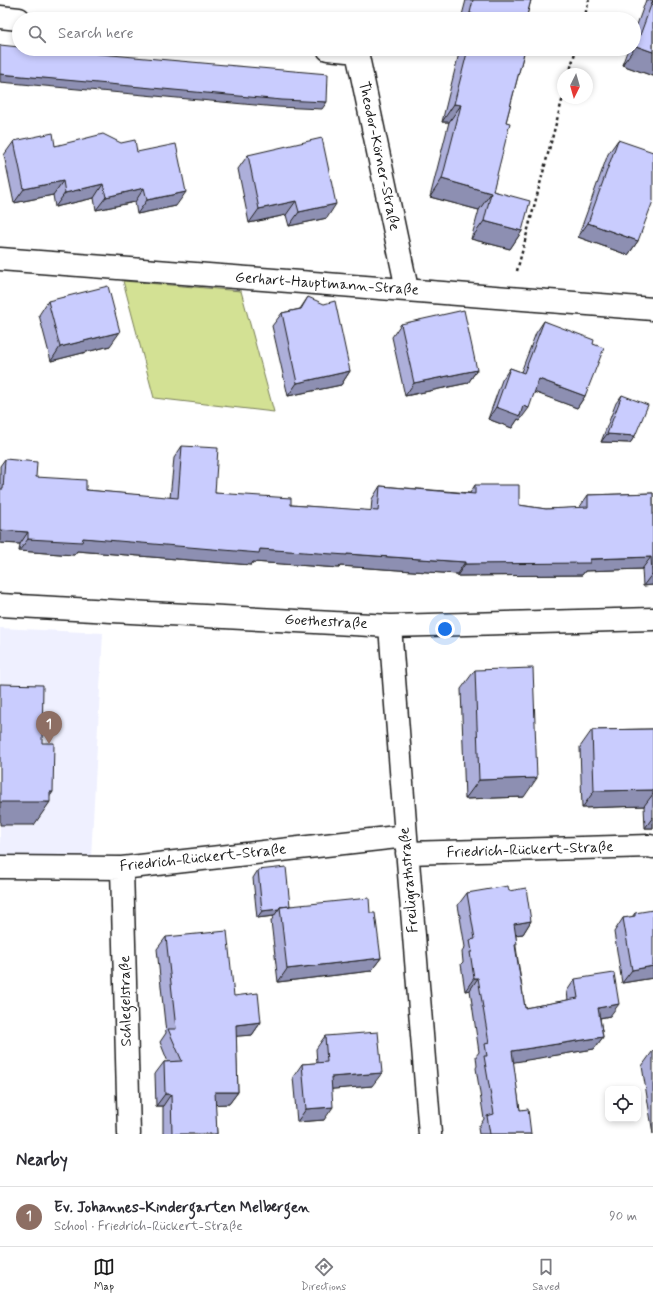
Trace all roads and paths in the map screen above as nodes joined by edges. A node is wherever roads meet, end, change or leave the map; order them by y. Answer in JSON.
{"nodes":[{"id":1,"x":589,"y":0,"type":"edge"},
{"id":2,"x":586,"y":12,"type":"edge"},
{"id":3,"x":0,"y":17,"type":"edge"},
{"id":4,"x":12,"y":18,"type":"edge"},
{"id":5,"x":358,"y":56,"type":"edge"},
{"id":6,"x":574,"y":56,"type":"edge"},
{"id":7,"x":571,"y":68,"type":"edge"},
{"id":8,"x":561,"y":104,"type":"edge"},
{"id":9,"x":0,"y":259,"type":"edge"},
{"id":10,"x":407,"y":290,"type":"junction"},
{"id":11,"x":510,"y":298,"type":"junction"},
{"id":12,"x":653,"y":309,"type":"edge"},
{"id":13,"x":0,"y":605,"type":"edge"},
{"id":14,"x":653,"y":619,"type":"edge"},
{"id":15,"x":390,"y":626,"type":"junction"},
{"id":16,"x":406,"y":845,"type":"junction"},
{"id":17,"x":653,"y":847,"type":"edge"},
{"id":18,"x":0,"y":867,"type":"edge"},
{"id":19,"x":122,"y":868,"type":"junction"},
{"id":20,"x":129,"y":1134,"type":"edge"},
{"id":21,"x":430,"y":1134,"type":"edge"}],
"edges":[{"from":1,"to":2,"type":"path"},
{"from":3,"to":4,"type":"street"},
{"from":5,"to":10,"type":"street","name":"Theodor-Körner-Straße"},
{"from":6,"to":7,"type":"path"},
{"from":8,"to":11,"type":"path"},
{"from":9,"to":10,"type":"street","name":"Gerhart-Hauptmann-Straße"},
{"from":10,"to":11,"type":"street","name":"Gerhart-Hauptmann-Straße"},
{"from":11,"to":12,"type":"street","name":"Gerhart-Hauptmann-Straße"},
{"from":13,"to":15,"type":"street","name":"Goethestraße"},
{"from":14,"to":15,"type":"street","name":"Goethestraße"},
{"from":15,"to":16,"type":"street","name":"Freiligrathstraße"},
{"from":16,"to":17,"type":"street","name":"Friedrich-Rückert-Straße"},
{"from":16,"to":19,"type":"street","name":"Friedrich-Rückert-Straße"},
{"from":16,"to":21,"type":"street","name":"Freiligrathstraße"},
{"from":18,"to":19,"type":"street","name":"Friedrich-Rückert-Straße"},
{"from":19,"to":20,"type":"street","name":"Schlegelstraße"}]}
